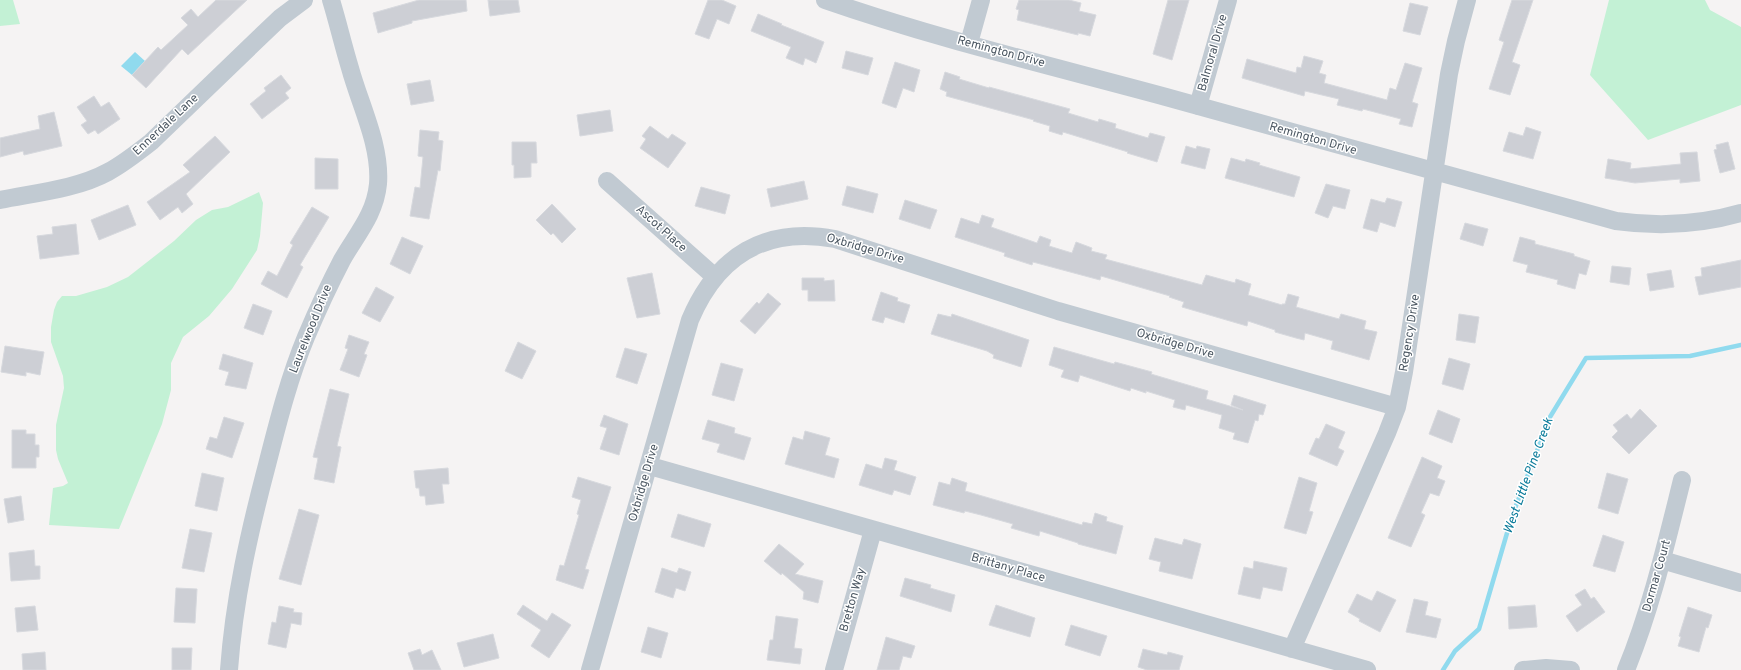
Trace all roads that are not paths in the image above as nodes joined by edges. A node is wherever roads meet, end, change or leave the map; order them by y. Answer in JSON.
{"nodes":[{"id":1,"x":304,"y":0,"type":"edge"},
{"id":2,"x":331,"y":0,"type":"edge"},
{"id":3,"x":825,"y":0,"type":"edge"},
{"id":4,"x":981,"y":0,"type":"edge"},
{"id":5,"x":1228,"y":0,"type":"edge"},
{"id":6,"x":1467,"y":0,"type":"edge"},
{"id":7,"x":969,"y":44,"type":"junction"},
{"id":8,"x":1198,"y":106,"type":"junction"},
{"id":9,"x":1434,"y":173,"type":"junction"},
{"id":10,"x":607,"y":181,"type":"dead end"},
{"id":11,"x":0,"y":200,"type":"edge"},
{"id":12,"x":1741,"y":213,"type":"edge"},
{"id":13,"x":715,"y":277,"type":"junction"},
{"id":14,"x":1397,"y":406,"type":"junction"},
{"id":15,"x":650,"y":466,"type":"junction"},
{"id":16,"x":1682,"y":480,"type":"dead end"},
{"id":17,"x":873,"y":530,"type":"junction"},
{"id":18,"x":1662,"y":560,"type":"junction"},
{"id":19,"x":1741,"y":582,"type":"edge"},
{"id":20,"x":1292,"y":649,"type":"junction"},
{"id":21,"x":229,"y":670,"type":"edge"},
{"id":22,"x":590,"y":670,"type":"edge"},
{"id":23,"x":834,"y":670,"type":"edge"},
{"id":24,"x":1367,"y":670,"type":"edge"},
{"id":25,"x":1523,"y":670,"type":"edge"},
{"id":26,"x":1571,"y":670,"type":"edge"},
{"id":27,"x":1626,"y":670,"type":"edge"}],
"edges":[{"from":1,"to":11,"type":"street","name":"Ennerdale Lane"},
{"from":2,"to":21,"type":"street","name":"Laurelwood Drive"},
{"from":3,"to":7,"type":"street","name":"Remington Drive"},
{"from":4,"to":7,"type":"street"},
{"from":5,"to":8,"type":"street","name":"Balmoral Drive"},
{"from":6,"to":9,"type":"street","name":"Regency Drive"},
{"from":7,"to":8,"type":"street","name":"Remington Drive"},
{"from":8,"to":9,"type":"street","name":"Remington Drive"},
{"from":9,"to":12,"type":"street","name":"Remington Drive"},
{"from":9,"to":14,"type":"street","name":"Regency Drive"},
{"from":10,"to":13,"type":"street","name":"Ascot Place"},
{"from":13,"to":14,"type":"street","name":"Oxbridge Drive"},
{"from":13,"to":15,"type":"street","name":"Oxbridge Drive"},
{"from":14,"to":20,"type":"street","name":"Regency Drive"},
{"from":15,"to":17,"type":"street","name":"Brittany Place"},
{"from":15,"to":22,"type":"street","name":"Oxbridge Drive"},
{"from":16,"to":18,"type":"street","name":"Dormar Court"},
{"from":17,"to":20,"type":"street","name":"Brittany Place"},
{"from":17,"to":23,"type":"street","name":"Bretton Way"},
{"from":18,"to":19,"type":"street"},
{"from":18,"to":27,"type":"street","name":"Dormar Court"},
{"from":20,"to":24,"type":"street","name":"Brittany Place"},
{"from":25,"to":26,"type":"street"}]}
